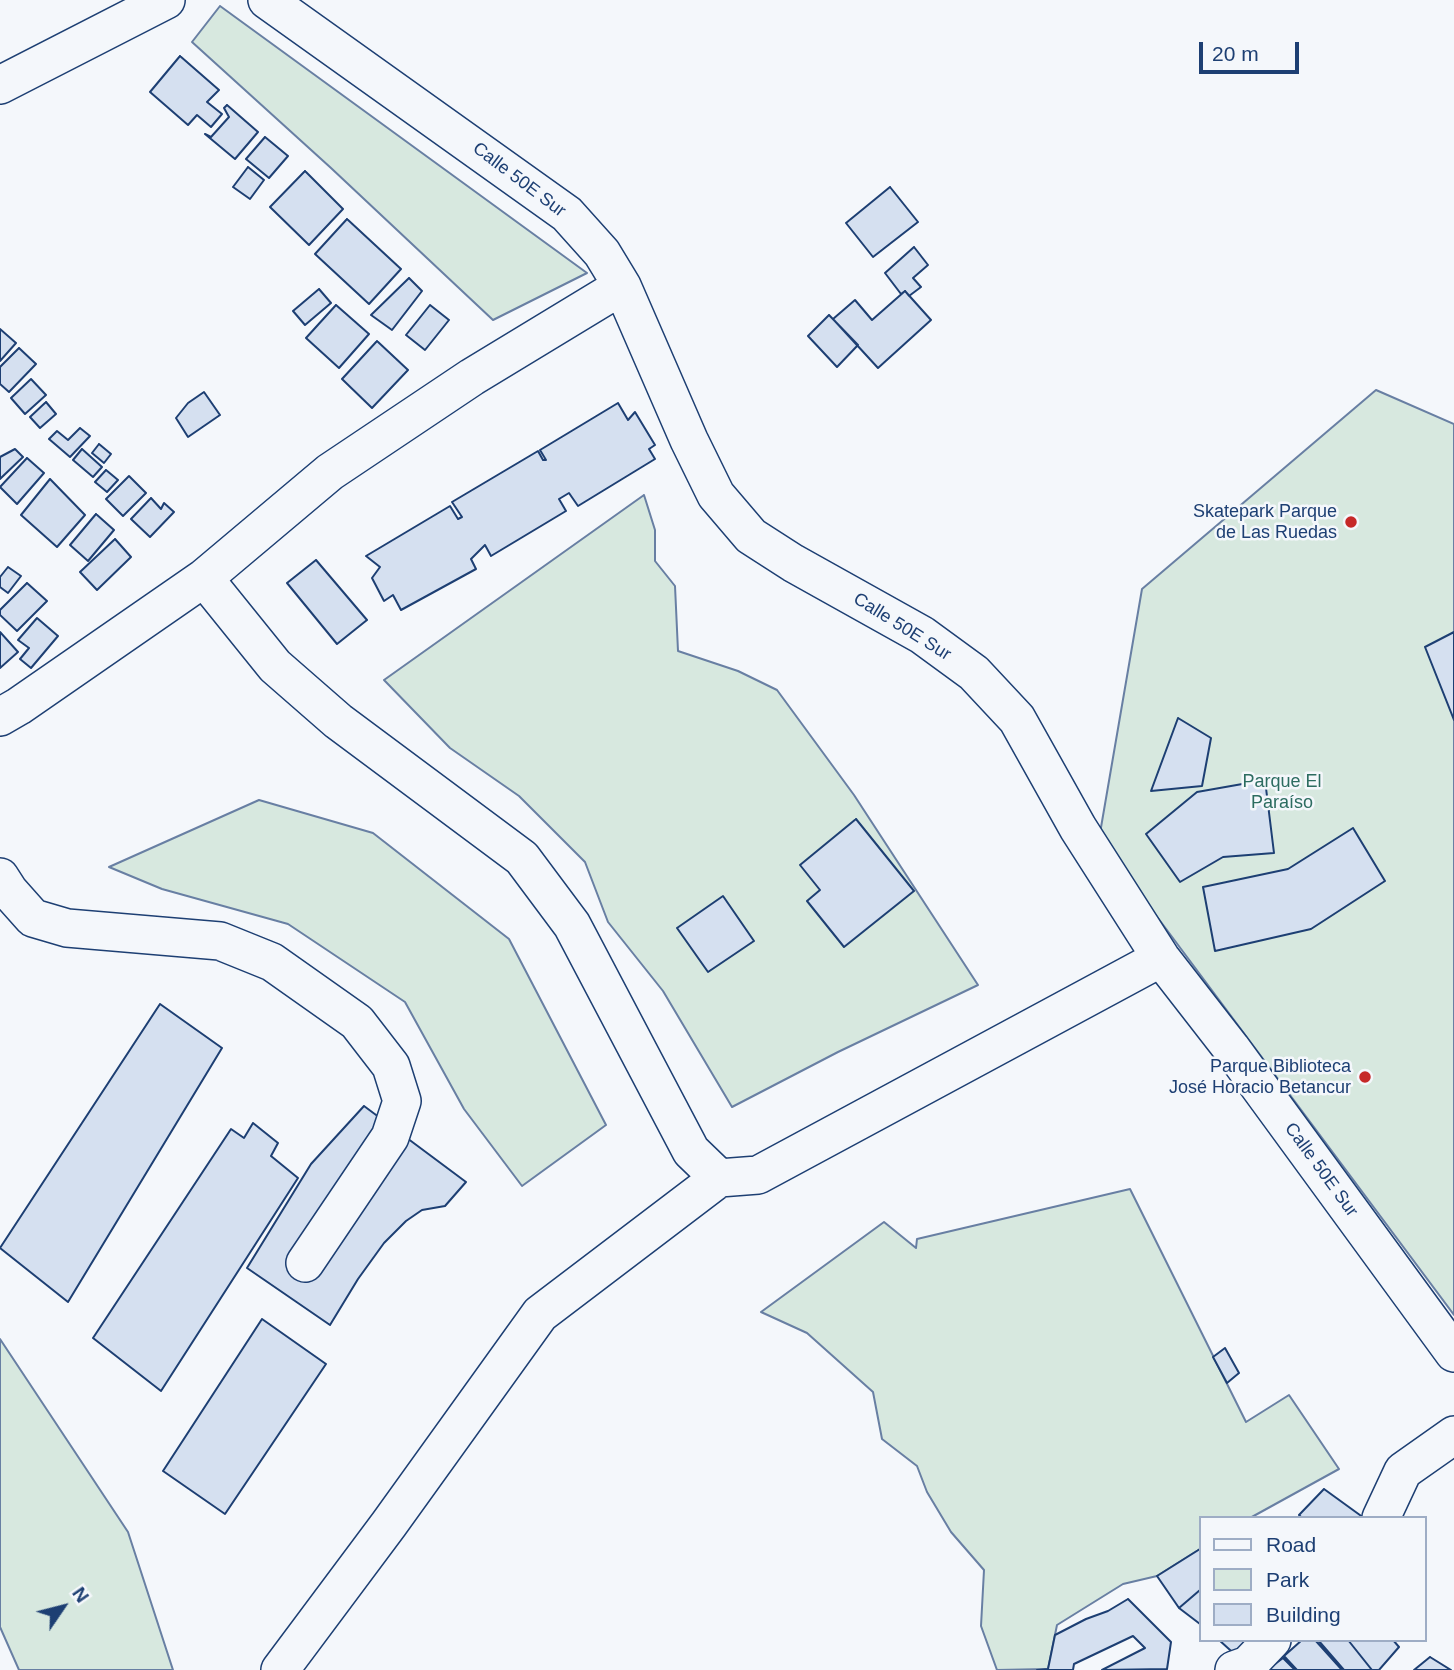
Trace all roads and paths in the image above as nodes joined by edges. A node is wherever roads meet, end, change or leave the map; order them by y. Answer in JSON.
{"nodes":[{"id":1,"x":166,"y":0,"type":"edge"},
{"id":2,"x":267,"y":0,"type":"edge"},
{"id":3,"x":0,"y":85,"type":"edge"},
{"id":4,"x":622,"y":286,"type":"junction"},
{"id":5,"x":204,"y":578,"type":"junction"},
{"id":6,"x":0,"y":717,"type":"edge"},
{"id":7,"x":0,"y":877,"type":"edge"},
{"id":8,"x":1161,"y":958,"type":"junction"},
{"id":9,"x":719,"y":1178,"type":"junction"},
{"id":10,"x":305,"y":1263,"type":"dead end"},
{"id":11,"x":1454,"y":1353,"type":"edge"},
{"id":12,"x":1454,"y":1435,"type":"edge"},
{"id":13,"x":1382,"y":1516,"type":"edge"},
{"id":14,"x":1270,"y":1642,"type":"edge"},
{"id":15,"x":280,"y":1670,"type":"edge"},
{"id":16,"x":1234,"y":1670,"type":"edge"}],
"edges":[{"from":1,"to":3,"type":"street"},
{"from":2,"to":4,"type":"street","name":"Calle 50E Sur"},
{"from":4,"to":5,"type":"street"},
{"from":4,"to":8,"type":"street","name":"Calle 50E Sur"},
{"from":5,"to":6,"type":"street"},
{"from":5,"to":9,"type":"street"},
{"from":7,"to":10,"type":"street"},
{"from":8,"to":9,"type":"street"},
{"from":8,"to":11,"type":"street","name":"Calle 50E Sur"},
{"from":9,"to":15,"type":"street"},
{"from":12,"to":13,"type":"street"},
{"from":14,"to":16,"type":"street"}]}
